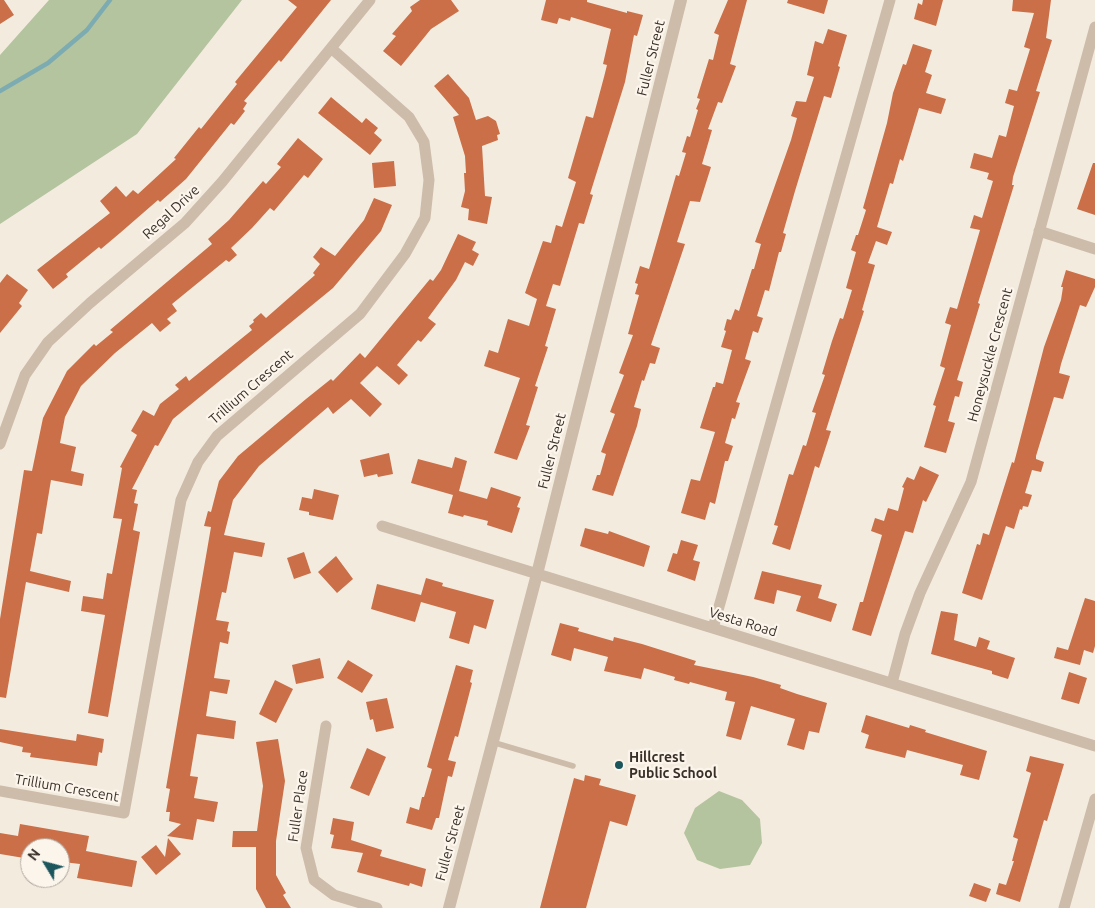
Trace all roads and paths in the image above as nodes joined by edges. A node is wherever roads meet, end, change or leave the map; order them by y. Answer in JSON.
{"nodes":[{"id":1,"x":370,"y":0,"type":"edge"},
{"id":2,"x":681,"y":0,"type":"edge"},
{"id":3,"x":890,"y":0,"type":"edge"},
{"id":4,"x":1095,"y":27,"type":"edge"},
{"id":5,"x":331,"y":48,"type":"junction"},
{"id":6,"x":1039,"y":231,"type":"junction"},
{"id":7,"x":1095,"y":248,"type":"edge"},
{"id":8,"x":0,"y":444,"type":"edge"},
{"id":9,"x":382,"y":526,"type":"dead end"},
{"id":10,"x":537,"y":574,"type":"junction"},
{"id":11,"x":713,"y":628,"type":"junction"},
{"id":12,"x":892,"y":683,"type":"junction"},
{"id":13,"x":326,"y":726,"type":"dead end"},
{"id":14,"x":492,"y":742,"type":"junction"},
{"id":15,"x":1095,"y":746,"type":"edge"},
{"id":16,"x":573,"y":766,"type":"dead end"},
{"id":17,"x":0,"y":791,"type":"edge"},
{"id":18,"x":1095,"y":799,"type":"edge"},
{"id":19,"x":377,"y":908,"type":"edge"},
{"id":20,"x":449,"y":908,"type":"edge"},
{"id":21,"x":1064,"y":908,"type":"edge"}],
"edges":[{"from":1,"to":5,"type":"street","name":"Regal Drive"},
{"from":2,"to":10,"type":"street","name":"Fuller Street"},
{"from":3,"to":11,"type":"street"},
{"from":4,"to":6,"type":"street","name":"Honeysuckle Crescent"},
{"from":5,"to":8,"type":"street","name":"Regal Drive"},
{"from":5,"to":17,"type":"street","name":"Trillium Crescent"},
{"from":6,"to":7,"type":"street"},
{"from":6,"to":12,"type":"street","name":"Honeysuckle Crescent"},
{"from":9,"to":10,"type":"street","name":"Vesta Road"},
{"from":10,"to":11,"type":"street","name":"Vesta Road"},
{"from":10,"to":14,"type":"street","name":"Fuller Street"},
{"from":11,"to":12,"type":"street","name":"Vesta Road"},
{"from":12,"to":15,"type":"street","name":"Vesta Road"},
{"from":13,"to":19,"type":"street","name":"Fuller Place"},
{"from":14,"to":16,"type":"lane"},
{"from":14,"to":20,"type":"street","name":"Fuller Street"},
{"from":18,"to":21,"type":"street"}]}
